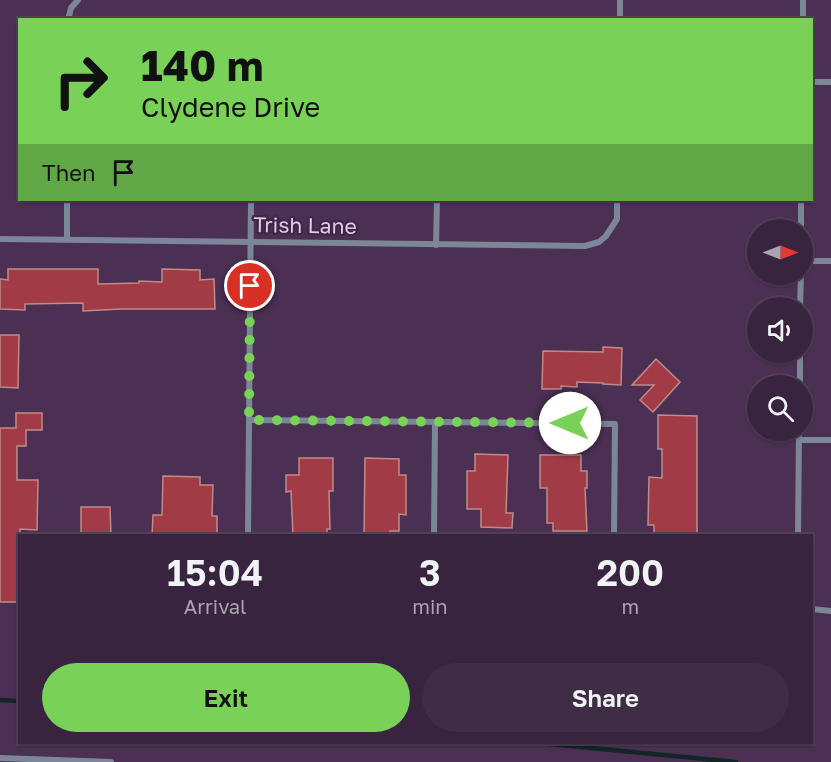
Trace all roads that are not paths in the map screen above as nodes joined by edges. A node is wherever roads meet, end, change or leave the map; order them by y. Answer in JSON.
{"nodes":[{"id":1,"x":78,"y":0,"type":"edge"},
{"id":2,"x":620,"y":0,"type":"edge"},
{"id":3,"x":803,"y":0,"type":"edge"},
{"id":4,"x":69,"y":18,"type":"edge"},
{"id":5,"x":620,"y":18,"type":"edge"},
{"id":6,"x":803,"y":18,"type":"edge"},
{"id":7,"x":813,"y":82,"type":"edge"},
{"id":8,"x":831,"y":82,"type":"edge"},
{"id":9,"x":67,"y":201,"type":"edge"},
{"id":10,"x":251,"y":201,"type":"edge"},
{"id":11,"x":437,"y":201,"type":"edge"},
{"id":12,"x":617,"y":201,"type":"edge"},
{"id":13,"x":801,"y":201,"type":"edge"},
{"id":14,"x":801,"y":219,"type":"edge"},
{"id":15,"x":0,"y":239,"type":"edge"},
{"id":16,"x":67,"y":239,"type":"junction"},
{"id":17,"x":251,"y":242,"type":"junction"},
{"id":18,"x":436,"y":244,"type":"junction"},
{"id":19,"x":813,"y":261,"type":"edge"},
{"id":20,"x":831,"y":261,"type":"edge"},
{"id":21,"x":249,"y":420,"type":"junction"},
{"id":22,"x":435,"y":422,"type":"junction"},
{"id":23,"x":813,"y":440,"type":"edge"},
{"id":24,"x":831,"y":440,"type":"edge"},
{"id":25,"x":799,"y":441,"type":"edge"},
{"id":26,"x":248,"y":534,"type":"edge"},
{"id":27,"x":434,"y":534,"type":"edge"},
{"id":28,"x":614,"y":534,"type":"edge"},
{"id":29,"x":798,"y":534,"type":"edge"},
{"id":30,"x":813,"y":609,"type":"edge"},
{"id":31,"x":831,"y":610,"type":"edge"},
{"id":32,"x":0,"y":758,"type":"edge"},
{"id":33,"x":35,"y":761,"type":"edge"},
{"id":34,"x":111,"y":762,"type":"edge"}],
"edges":[{"from":1,"to":4,"type":"street"},
{"from":2,"to":5,"type":"street"},
{"from":3,"to":6,"type":"street"},
{"from":7,"to":8,"type":"street"},
{"from":9,"to":16,"type":"street"},
{"from":10,"to":17,"type":"street"},
{"from":11,"to":18,"type":"street"},
{"from":12,"to":18,"type":"street","name":"Trish Lane"},
{"from":13,"to":14,"type":"street"},
{"from":15,"to":16,"type":"street","name":"Trish Lane"},
{"from":16,"to":17,"type":"street","name":"Trish Lane"},
{"from":17,"to":18,"type":"street","name":"Trish Lane"},
{"from":17,"to":21,"type":"street"},
{"from":19,"to":20,"type":"street"},
{"from":21,"to":22,"type":"street"},
{"from":21,"to":26,"type":"street"},
{"from":22,"to":27,"type":"street"},
{"from":22,"to":28,"type":"street"},
{"from":23,"to":24,"type":"street"},
{"from":25,"to":29,"type":"street"},
{"from":30,"to":31,"type":"street"},
{"from":32,"to":33,"type":"street"},
{"from":33,"to":34,"type":"street"}]}
